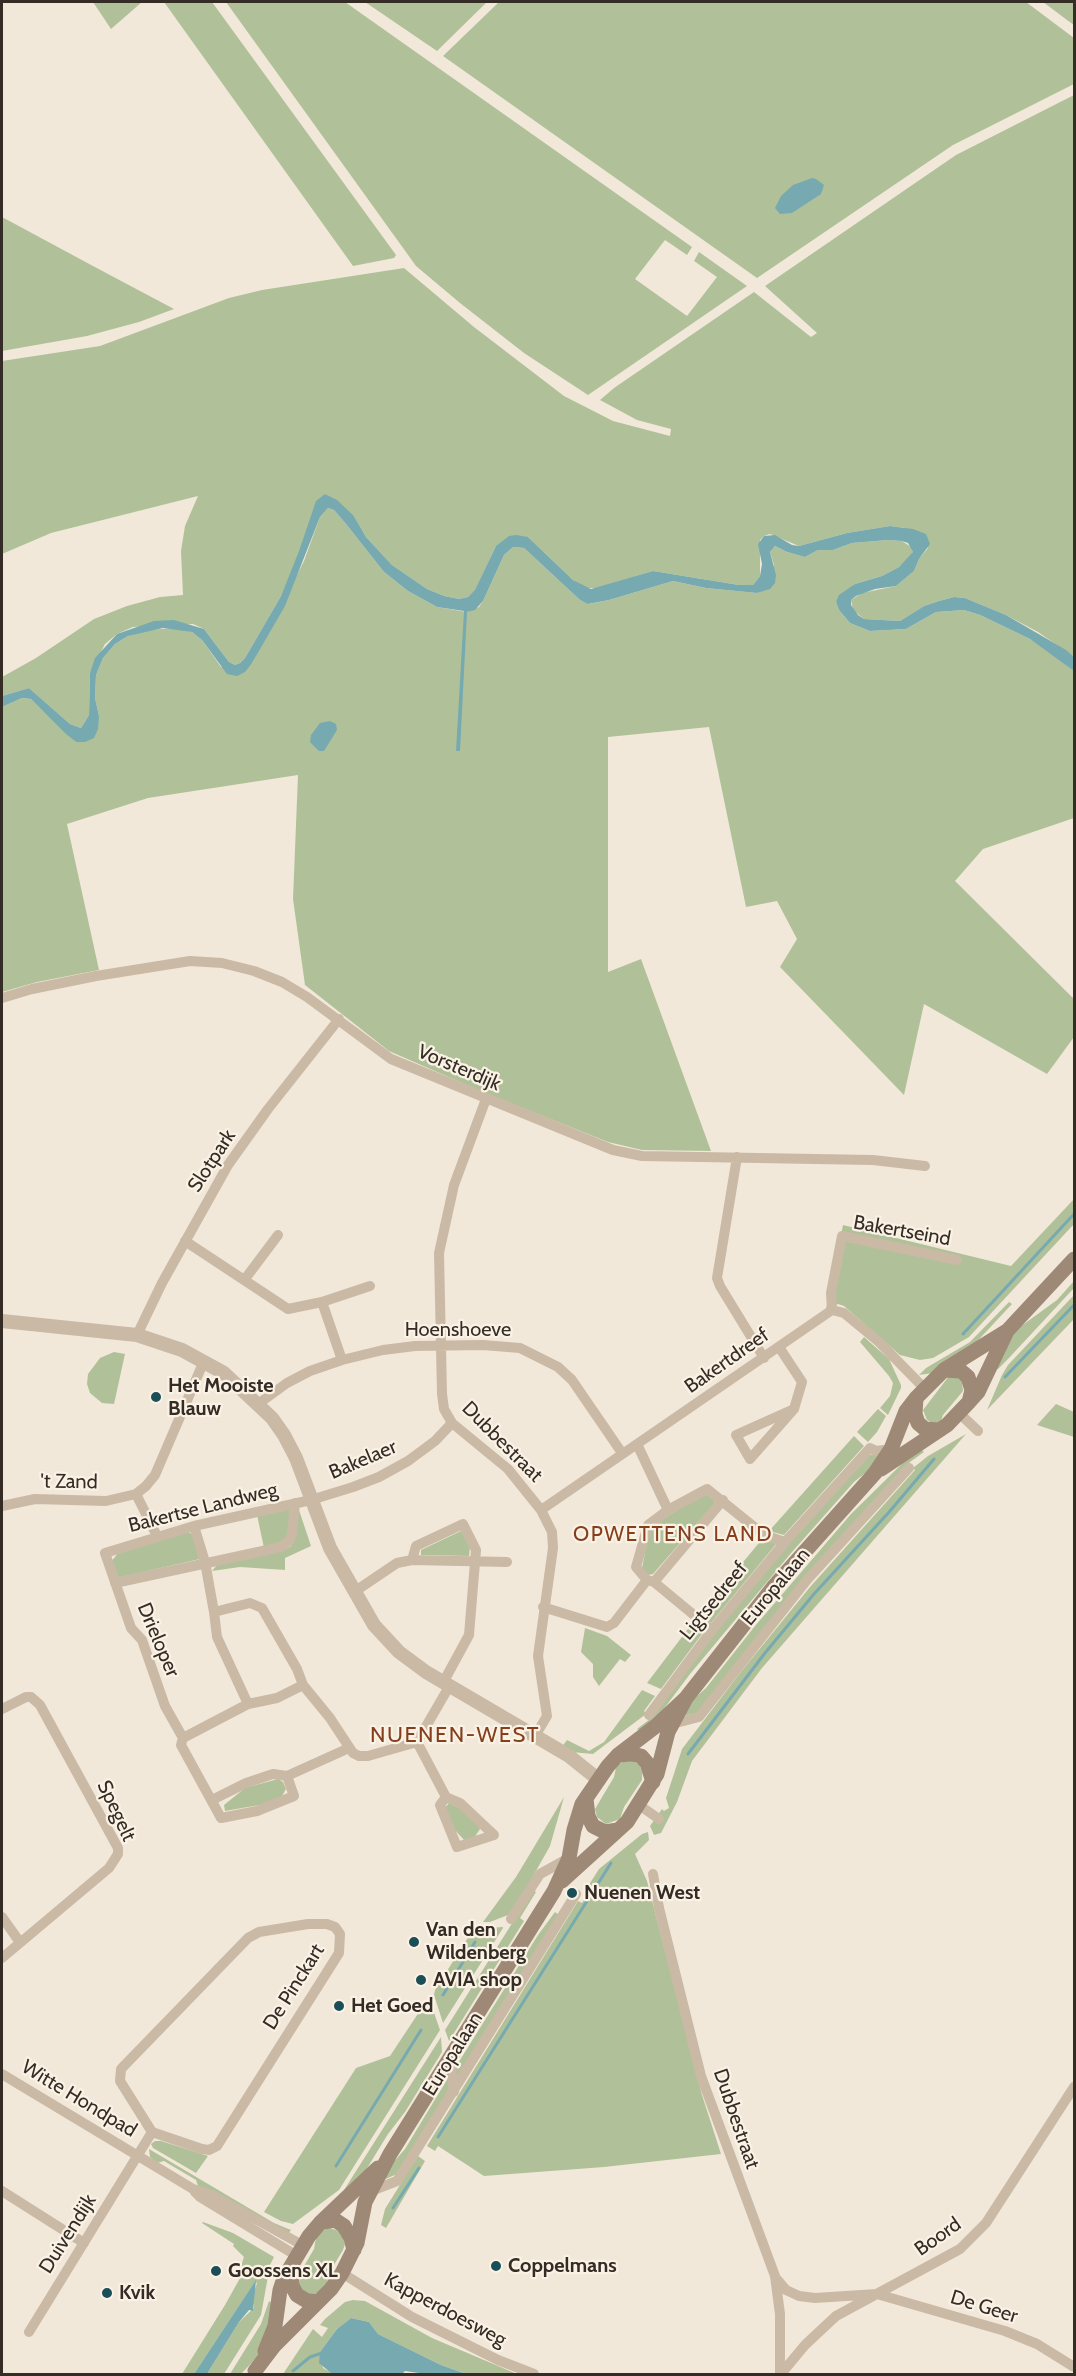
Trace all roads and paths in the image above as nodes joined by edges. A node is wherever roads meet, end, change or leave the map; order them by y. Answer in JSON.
{"nodes":[{"id":1,"x":2,"y":998,"type":"edge"},
{"id":2,"x":339,"y":1019,"type":"junction"},
{"id":3,"x":486,"y":1099,"type":"junction"},
{"id":4,"x":737,"y":1157,"type":"junction"},
{"id":5,"x":925,"y":1167,"type":"dead end"},
{"id":6,"x":278,"y":1235,"type":"dead end"},
{"id":7,"x":185,"y":1241,"type":"junction"},
{"id":8,"x":1074,"y":1259,"type":"edge"},
{"id":9,"x":957,"y":1260,"type":"dead end"},
{"id":10,"x":245,"y":1279,"type":"junction"},
{"id":11,"x":370,"y":1286,"type":"dead end"},
{"id":12,"x":322,"y":1302,"type":"junction"},
{"id":13,"x":832,"y":1310,"type":"junction"},
{"id":14,"x":2,"y":1321,"type":"edge"},
{"id":15,"x":1007,"y":1331,"type":"junction"},
{"id":16,"x":137,"y":1335,"type":"junction"},
{"id":17,"x":440,"y":1346,"type":"junction"},
{"id":18,"x":779,"y":1347,"type":"junction"},
{"id":19,"x":764,"y":1358,"type":"junction"},
{"id":20,"x":342,"y":1360,"type":"junction"},
{"id":21,"x":204,"y":1361,"type":"junction"},
{"id":22,"x":944,"y":1370,"type":"junction"},
{"id":23,"x":921,"y":1393,"type":"junction"},
{"id":24,"x":258,"y":1404,"type":"junction"},
{"id":25,"x":964,"y":1407,"type":"junction"},
{"id":26,"x":794,"y":1408,"type":"junction"},
{"id":27,"x":452,"y":1423,"type":"junction"},
{"id":28,"x":939,"y":1430,"type":"junction"},
{"id":29,"x":978,"y":1431,"type":"dead end"},
{"id":30,"x":636,"y":1444,"type":"junction"},
{"id":31,"x":891,"y":1449,"type":"junction"},
{"id":32,"x":622,"y":1453,"type":"junction"},
{"id":33,"x":909,"y":1468,"type":"dead end"},
{"id":34,"x":875,"y":1473,"type":"junction"},
{"id":35,"x":136,"y":1494,"type":"junction"},
{"id":36,"x":311,"y":1500,"type":"junction"},
{"id":37,"x":723,"y":1500,"type":"junction"},
{"id":38,"x":295,"y":1503,"type":"junction"},
{"id":39,"x":2,"y":1506,"type":"edge"},
{"id":40,"x":541,"y":1510,"type":"junction"},
{"id":41,"x":668,"y":1510,"type":"junction"},
{"id":42,"x":194,"y":1526,"type":"junction"},
{"id":43,"x":158,"y":1536,"type":"junction"},
{"id":44,"x":785,"y":1542,"type":"junction"},
{"id":45,"x":105,"y":1553,"type":"joint"},
{"id":46,"x":412,"y":1560,"type":"junction"},
{"id":47,"x":475,"y":1560,"type":"junction"},
{"id":48,"x":205,"y":1562,"type":"junction"},
{"id":49,"x":507,"y":1562,"type":"dead end"},
{"id":50,"x":651,"y":1581,"type":"junction"},
{"id":51,"x":115,"y":1582,"type":"junction"},
{"id":52,"x":354,"y":1592,"type":"junction"},
{"id":53,"x":543,"y":1607,"type":"junction"},
{"id":54,"x":214,"y":1612,"type":"junction"},
{"id":55,"x":712,"y":1630,"type":"junction"},
{"id":56,"x":447,"y":1683,"type":"junction"},
{"id":57,"x":303,"y":1685,"type":"junction"},
{"id":58,"x":686,"y":1698,"type":"junction"},
{"id":59,"x":248,"y":1704,"type":"junction"},
{"id":60,"x":2,"y":1709,"type":"edge"},
{"id":61,"x":649,"y":1715,"type":"dead end"},
{"id":62,"x":672,"y":1724,"type":"junction"},
{"id":63,"x":535,"y":1736,"type":"junction"},
{"id":64,"x":183,"y":1738,"type":"junction"},
{"id":65,"x":417,"y":1742,"type":"junction"},
{"id":66,"x":345,"y":1750,"type":"junction"},
{"id":67,"x":618,"y":1755,"type":"junction"},
{"id":68,"x":287,"y":1776,"type":"junction"},
{"id":69,"x":599,"y":1780,"type":"junction"},
{"id":70,"x":653,"y":1782,"type":"junction"},
{"id":71,"x":446,"y":1797,"type":"junction"},
{"id":72,"x":586,"y":1799,"type":"junction"},
{"id":73,"x":212,"y":1800,"type":"junction"},
{"id":74,"x":639,"y":1805,"type":"junction"},
{"id":75,"x":659,"y":1819,"type":"dead end"},
{"id":76,"x":618,"y":1830,"type":"junction"},
{"id":77,"x":569,"y":1858,"type":"junction"},
{"id":78,"x":653,"y":1874,"type":"dead end"},
{"id":79,"x":554,"y":1891,"type":"junction"},
{"id":80,"x":576,"y":1894,"type":"dead end"},
{"id":81,"x":2,"y":1917,"type":"edge"},
{"id":82,"x":512,"y":1919,"type":"dead end"},
{"id":83,"x":19,"y":1941,"type":"junction"},
{"id":84,"x":2,"y":1958,"type":"edge"},
{"id":85,"x":450,"y":2057,"type":"junction"},
{"id":86,"x":2,"y":2074,"type":"edge"},
{"id":87,"x":1074,"y":2087,"type":"edge"},
{"id":88,"x":454,"y":2093,"type":"junction"},
{"id":89,"x":152,"y":2132,"type":"junction"},
{"id":90,"x":390,"y":2154,"type":"junction"},
{"id":91,"x":137,"y":2155,"type":"junction"},
{"id":92,"x":2,"y":2191,"type":"edge"},
{"id":93,"x":371,"y":2191,"type":"junction"},
{"id":94,"x":320,"y":2223,"type":"junction"},
{"id":95,"x":84,"y":2243,"type":"junction"},
{"id":96,"x":354,"y":2250,"type":"junction"},
{"id":97,"x":297,"y":2256,"type":"junction"},
{"id":98,"x":342,"y":2273,"type":"junction"},
{"id":99,"x":775,"y":2276,"type":"junction"},
{"id":100,"x":877,"y":2294,"type":"junction"},
{"id":101,"x":319,"y":2301,"type":"junction"},
{"id":102,"x":28,"y":2332,"type":"dead end"},
{"id":103,"x":1074,"y":2367,"type":"edge"},
{"id":104,"x":254,"y":2373,"type":"edge"},
{"id":105,"x":534,"y":2374,"type":"edge"},
{"id":106,"x":781,"y":2374,"type":"edge"}],
"edges":[{"from":1,"to":2,"type":"street","name":"Vorsterdijk"},
{"from":2,"to":3,"type":"street","name":"Vorsterdijk"},
{"from":2,"to":7,"type":"street","name":"Slotpark"},
{"from":3,"to":4,"type":"street","name":"Vorsterdijk"},
{"from":3,"to":17,"type":"street","name":"Dubbestraat"},
{"from":4,"to":5,"type":"street","name":"Vorsterdijk"},
{"from":4,"to":19,"type":"street"},
{"from":6,"to":10,"type":"street"},
{"from":7,"to":10,"type":"street"},
{"from":7,"to":16,"type":"street","name":"Slotpark"},
{"from":8,"to":15,"type":"main road"},
{"from":9,"to":13,"type":"street","name":"Bakertseind"},
{"from":10,"to":12,"type":"street"},
{"from":11,"to":12,"type":"street"},
{"from":12,"to":20,"type":"street"},
{"from":13,"to":18,"type":"street","name":"Bakertdreef"},
{"from":13,"to":23,"type":"street"},
{"from":14,"to":16,"type":"street"},
{"from":15,"to":22,"type":"main road"},
{"from":15,"to":25,"type":"main road"},
{"from":16,"to":21,"type":"street"},
{"from":17,"to":20,"type":"street","name":"Hoenshoeve"},
{"from":17,"to":27,"type":"street","name":"Dubbestraat"},
{"from":17,"to":32,"type":"street","name":"Hoenshoeve"},
{"from":18,"to":19,"type":"street","name":"Bakertdreef"},
{"from":18,"to":26,"type":"street"},
{"from":19,"to":30,"type":"street","name":"Bakertdreef"},
{"from":20,"to":24,"type":"street","name":"Hoenshoeve"},
{"from":21,"to":24,"type":"street"},
{"from":21,"to":35,"type":"street"},
{"from":22,"to":23,"type":"main road"},
{"from":22,"to":25,"type":"main road"},
{"from":23,"to":28,"type":"main road"},
{"from":23,"to":31,"type":"main road","name":"Europalaan"},
{"from":24,"to":36,"type":"street"},
{"from":25,"to":28,"type":"main road"},
{"from":25,"to":29,"type":"street"},
{"from":26,"to":26,"type":"street"},
{"from":27,"to":36,"type":"street","name":"Bakelaer"},
{"from":27,"to":40,"type":"street","name":"Dubbestraat"},
{"from":28,"to":34,"type":"main road","name":"Europalaan"},
{"from":30,"to":32,"type":"street","name":"Bakertdreef"},
{"from":30,"to":41,"type":"street"},
{"from":31,"to":34,"type":"main road","name":"Europalaan"},
{"from":31,"to":44,"type":"street","name":"Ligtsedreef"},
{"from":32,"to":40,"type":"street","name":"Bakertdreef"},
{"from":33,"to":62,"type":"street","name":"Europalaan"},
{"from":34,"to":58,"type":"main road","name":"Europalaan"},
{"from":35,"to":39,"type":"street","name":"'t Zand"},
{"from":35,"to":43,"type":"street"},
{"from":36,"to":38,"type":"street","name":"Bakertse Landweg"},
{"from":36,"to":52,"type":"street"},
{"from":37,"to":41,"type":"street"},
{"from":37,"to":44,"type":"street"},
{"from":37,"to":50,"type":"street"},
{"from":38,"to":42,"type":"street","name":"Bakertse Landweg"},
{"from":38,"to":48,"type":"street"},
{"from":40,"to":53,"type":"street","name":"Dubbestraat"},
{"from":41,"to":50,"type":"street"},
{"from":42,"to":43,"type":"street","name":"Bakertse Landweg"},
{"from":42,"to":48,"type":"street"},
{"from":43,"to":45,"type":"street","name":"Bakertse Landweg"},
{"from":44,"to":55,"type":"street","name":"Ligtsedreef"},
{"from":45,"to":51,"type":"street","name":"Drieloper"},
{"from":46,"to":47,"type":"street"},
{"from":46,"to":47,"type":"street"},
{"from":46,"to":52,"type":"street"},
{"from":47,"to":49,"type":"street"},
{"from":47,"to":56,"type":"street"},
{"from":48,"to":51,"type":"street"},
{"from":48,"to":54,"type":"street"},
{"from":50,"to":53,"type":"street"},
{"from":50,"to":55,"type":"street"},
{"from":51,"to":64,"type":"street","name":"Drieloper"},
{"from":52,"to":56,"type":"street"},
{"from":53,"to":63,"type":"street","name":"Dubbestraat"},
{"from":54,"to":57,"type":"street"},
{"from":54,"to":59,"type":"street"},
{"from":55,"to":61,"type":"street","name":"Ligtsedreef"},
{"from":56,"to":63,"type":"street"},
{"from":56,"to":65,"type":"street"},
{"from":57,"to":59,"type":"street"},
{"from":57,"to":66,"type":"street"},
{"from":58,"to":62,"type":"main road","name":"Europalaan"},
{"from":58,"to":67,"type":"main road","name":"Europalaan"},
{"from":59,"to":64,"type":"street"},
{"from":60,"to":83,"type":"street","name":"Spegelt"},
{"from":62,"to":70,"type":"main road","name":"Europalaan"},
{"from":63,"to":69,"type":"street"},
{"from":64,"to":73,"type":"street","name":"Drieloper"},
{"from":65,"to":66,"type":"street"},
{"from":65,"to":71,"type":"street"},
{"from":66,"to":68,"type":"street"},
{"from":67,"to":69,"type":"main road"},
{"from":67,"to":70,"type":"main road"},
{"from":68,"to":73,"type":"street"},
{"from":68,"to":73,"type":"street"},
{"from":69,"to":72,"type":"main road"},
{"from":70,"to":74,"type":"main road"},
{"from":71,"to":71,"type":"street"},
{"from":72,"to":76,"type":"main road"},
{"from":72,"to":77,"type":"main road","name":"Europalaan"},
{"from":74,"to":75,"type":"street"},
{"from":74,"to":76,"type":"main road"},
{"from":76,"to":79,"type":"main road","name":"Europalaan"},
{"from":77,"to":79,"type":"main road","name":"Europalaan"},
{"from":77,"to":82,"type":"street"},
{"from":78,"to":99,"type":"street","name":"Dubbestraat"},
{"from":79,"to":85,"type":"main road","name":"Europalaan"},
{"from":80,"to":88,"type":"street","name":"Europalaan"},
{"from":81,"to":83,"type":"street"},
{"from":83,"to":84,"type":"street","name":"Spegelt"},
{"from":85,"to":88,"type":"street"},
{"from":85,"to":90,"type":"main road","name":"Europalaan"},
{"from":86,"to":91,"type":"street","name":"Witte Hondpad"},
{"from":87,"to":100,"type":"street","name":"Boord"},
{"from":88,"to":93,"type":"street","name":"Europalaan"},
{"from":89,"to":89,"type":"street","name":"De Pinckart"},
{"from":89,"to":91,"type":"street"},
{"from":90,"to":93,"type":"main road","name":"Europalaan"},
{"from":90,"to":94,"type":"main road","name":"Europalaan"},
{"from":91,"to":95,"type":"street","name":"Duivendijk"},
{"from":91,"to":97,"type":"street"},
{"from":92,"to":95,"type":"street"},
{"from":93,"to":96,"type":"main road","name":"Europalaan"},
{"from":94,"to":96,"type":"main road"},
{"from":94,"to":97,"type":"main road","name":"Europalaan"},
{"from":95,"to":102,"type":"street","name":"Duivendijk"},
{"from":96,"to":98,"type":"main road","name":"Europalaan"},
{"from":97,"to":101,"type":"main road"},
{"from":97,"to":104,"type":"main road"},
{"from":98,"to":101,"type":"main road","name":"Europalaan"},
{"from":98,"to":105,"type":"street","name":"Kapperdoesweg"},
{"from":99,"to":100,"type":"street"},
{"from":99,"to":106,"type":"street","name":"Dubbestraat"},
{"from":100,"to":103,"type":"street","name":"De Geer"},
{"from":100,"to":106,"type":"street","name":"Boord"},
{"from":101,"to":104,"type":"main road"}]}
